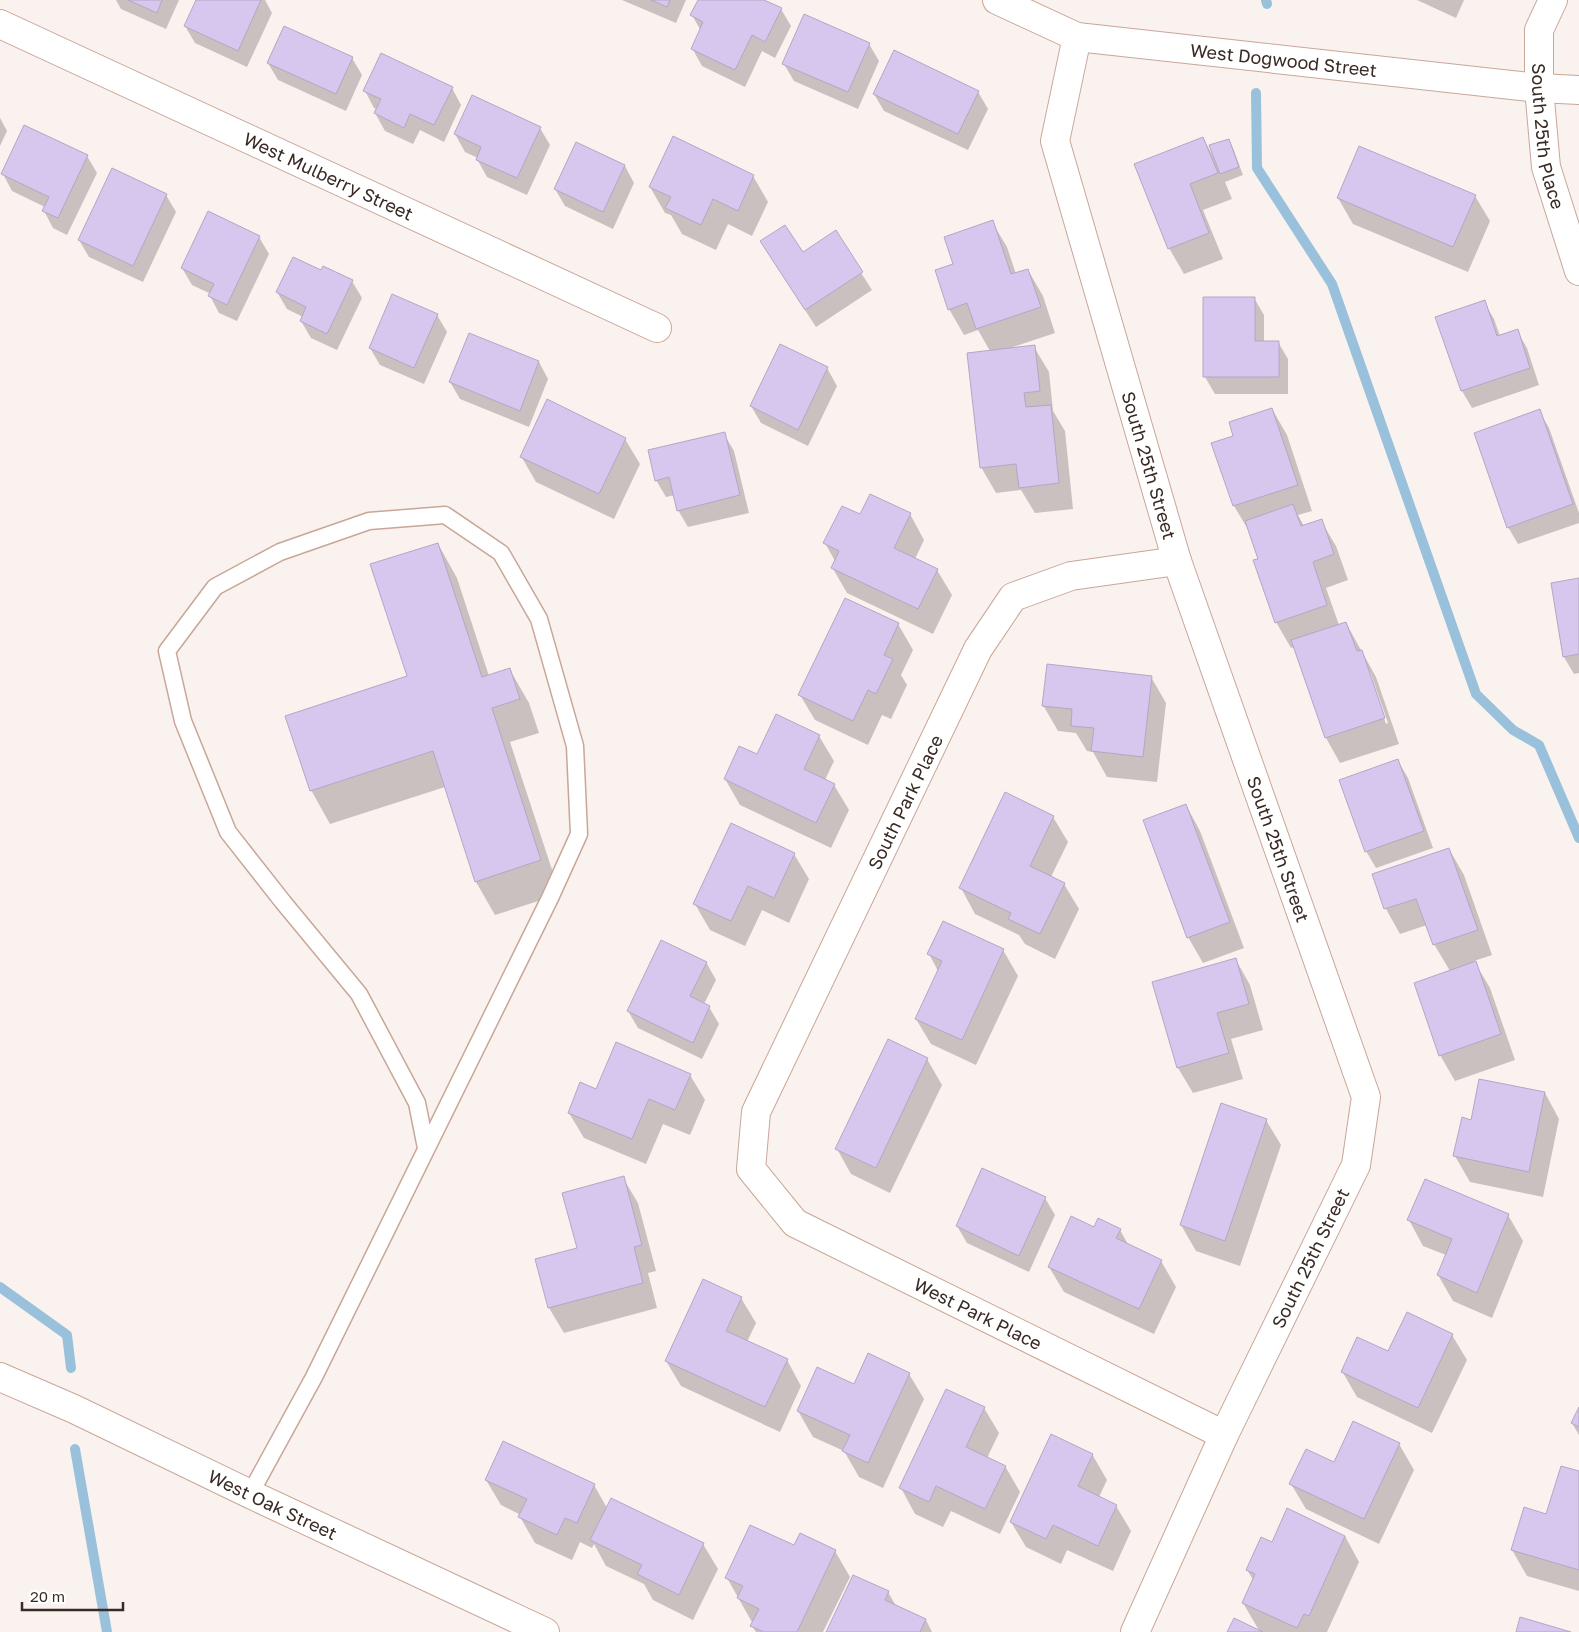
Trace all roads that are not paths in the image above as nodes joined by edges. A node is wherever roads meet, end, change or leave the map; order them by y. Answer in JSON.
{"nodes":[{"id":1,"x":997,"y":0,"type":"edge"},
{"id":2,"x":1553,"y":0,"type":"edge"},
{"id":3,"x":0,"y":24,"type":"edge"},
{"id":4,"x":1076,"y":37,"type":"junction"},
{"id":5,"x":1539,"y":88,"type":"junction"},
{"id":6,"x":1579,"y":90,"type":"edge"},
{"id":7,"x":1579,"y":272,"type":"edge"},
{"id":8,"x":657,"y":328,"type":"dead end"},
{"id":9,"x":1177,"y":561,"type":"junction"},
{"id":10,"x":426,"y":1148,"type":"junction"},
{"id":11,"x":751,"y":1169,"type":"joint"},
{"id":12,"x":0,"y":1376,"type":"edge"},
{"id":13,"x":1224,"y":1435,"type":"junction"},
{"id":14,"x":250,"y":1494,"type":"junction"},
{"id":15,"x":545,"y":1632,"type":"edge"},
{"id":16,"x":1135,"y":1632,"type":"edge"}],
"edges":[{"from":1,"to":4,"type":"street","name":"West Dogwood Street"},
{"from":2,"to":5,"type":"street","name":"South 25th Place"},
{"from":3,"to":8,"type":"street","name":"West Mulberry Street"},
{"from":4,"to":5,"type":"street","name":"West Dogwood Street"},
{"from":4,"to":9,"type":"street","name":"South 25th Street"},
{"from":5,"to":6,"type":"street","name":"West Dogwood Street"},
{"from":5,"to":7,"type":"street","name":"South 25th Place"},
{"from":9,"to":11,"type":"street","name":"South Park Place"},
{"from":9,"to":13,"type":"street","name":"South 25th Street"},
{"from":10,"to":10,"type":"lane"},
{"from":10,"to":14,"type":"lane"},
{"from":11,"to":13,"type":"street","name":"West Park Place"},
{"from":12,"to":14,"type":"street","name":"West Oak Street"},
{"from":13,"to":16,"type":"street","name":"South 25th Street"},
{"from":14,"to":15,"type":"street","name":"West Oak Street"}]}
